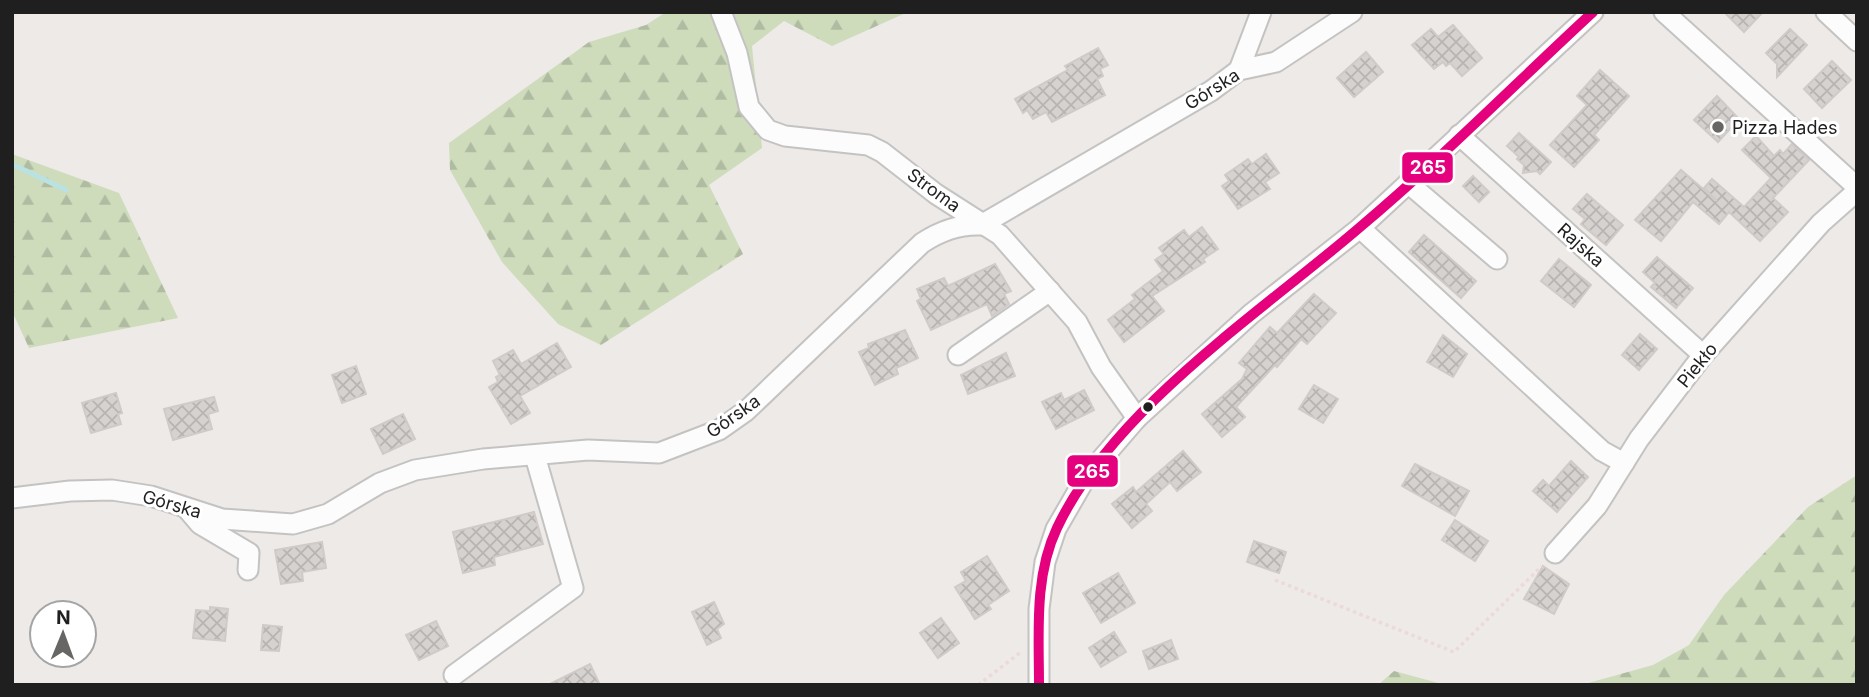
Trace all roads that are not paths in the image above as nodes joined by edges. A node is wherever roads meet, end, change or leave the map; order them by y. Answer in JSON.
{"nodes":[{"id":1,"x":721,"y":12,"type":"edge"},
{"id":2,"x":1261,"y":12,"type":"edge"},
{"id":3,"x":1352,"y":12,"type":"edge"},
{"id":4,"x":1594,"y":12,"type":"edge"},
{"id":5,"x":1664,"y":12,"type":"edge"},
{"id":6,"x":1826,"y":12,"type":"edge"},
{"id":7,"x":1857,"y":41,"type":"edge"},
{"id":8,"x":1239,"y":70,"type":"junction"},
{"id":9,"x":1459,"y":135,"type":"junction"},
{"id":10,"x":1409,"y":183,"type":"junction"},
{"id":11,"x":1857,"y":189,"type":"edge"},
{"id":12,"x":981,"y":225,"type":"junction"},
{"id":13,"x":1360,"y":228,"type":"junction"},
{"id":14,"x":1497,"y":259,"type":"dead end"},
{"id":15,"x":1051,"y":291,"type":"junction"},
{"id":16,"x":958,"y":355,"type":"dead end"},
{"id":17,"x":1703,"y":355,"type":"junction"},
{"id":18,"x":1138,"y":418,"type":"junction"},
{"id":19,"x":534,"y":456,"type":"junction"},
{"id":20,"x":1624,"y":463,"type":"junction"},
{"id":21,"x":12,"y":498,"type":"edge"},
{"id":22,"x":188,"y":509,"type":"junction"},
{"id":23,"x":1555,"y":553,"type":"road end"},
{"id":24,"x":248,"y":570,"type":"dead end"},
{"id":25,"x":454,"y":675,"type":"dead end"},
{"id":26,"x":1039,"y":685,"type":"edge"}],
"edges":[{"from":1,"to":12,"type":"street","name":"Stroma"},
{"from":2,"to":8,"type":"street"},
{"from":3,"to":8,"type":"street","name":"Górska"},
{"from":4,"to":9,"type":"street"},
{"from":5,"to":11,"type":"street"},
{"from":6,"to":7,"type":"street"},
{"from":8,"to":12,"type":"street","name":"Górska"},
{"from":9,"to":10,"type":"street"},
{"from":9,"to":17,"type":"street","name":"Rajska"},
{"from":10,"to":13,"type":"street"},
{"from":10,"to":14,"type":"street"},
{"from":11,"to":17,"type":"street","name":"Piekło"},
{"from":12,"to":15,"type":"street","name":"Stroma"},
{"from":12,"to":19,"type":"street","name":"Górska"},
{"from":13,"to":18,"type":"street"},
{"from":13,"to":20,"type":"street"},
{"from":15,"to":16,"type":"street"},
{"from":15,"to":18,"type":"street","name":"Stroma"},
{"from":17,"to":20,"type":"street","name":"Piekło"},
{"from":18,"to":26,"type":"street"},
{"from":19,"to":22,"type":"street","name":"Górska"},
{"from":19,"to":25,"type":"street"},
{"from":20,"to":23,"type":"street","name":"Piekło"},
{"from":21,"to":22,"type":"street","name":"Górska"},
{"from":22,"to":24,"type":"street"}]}
